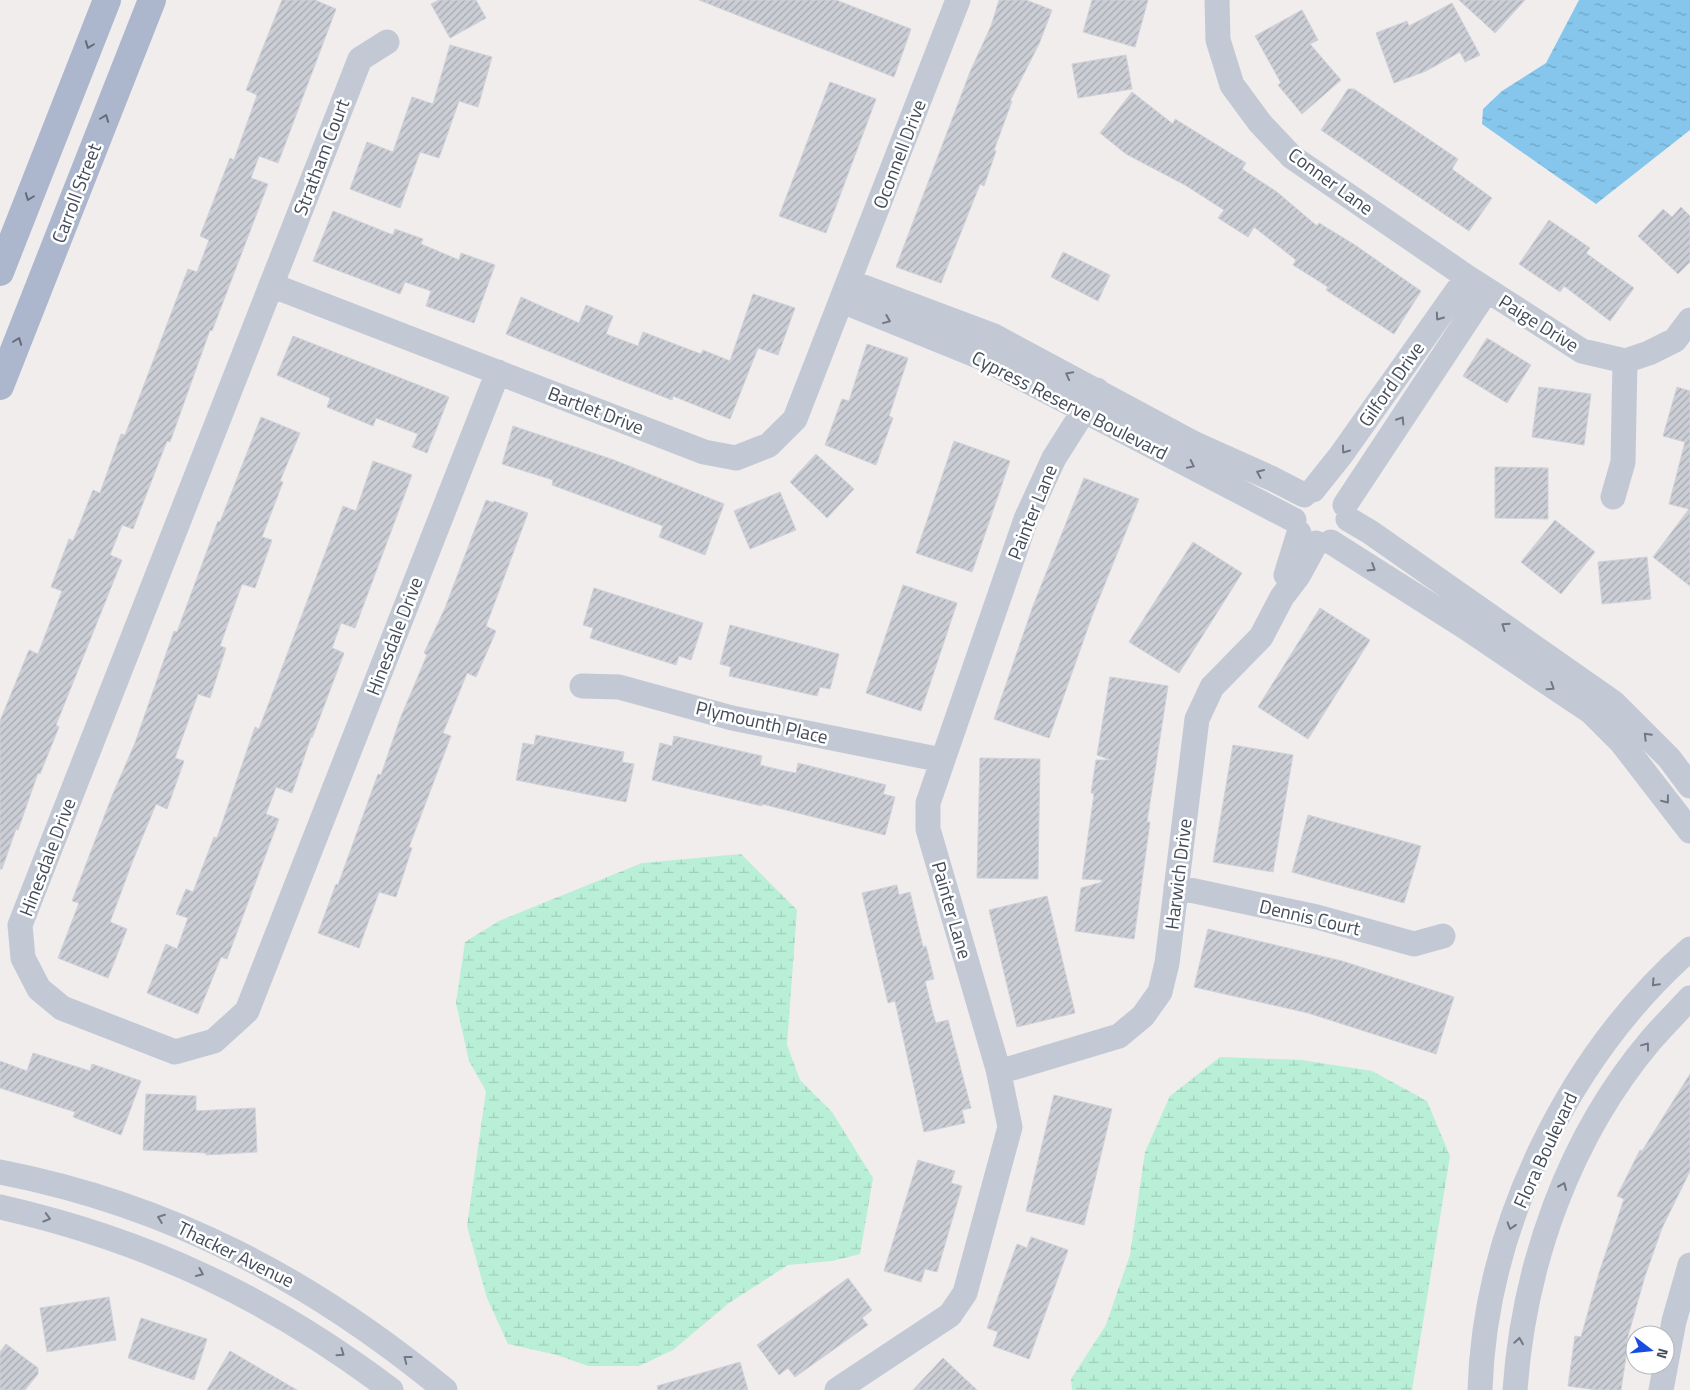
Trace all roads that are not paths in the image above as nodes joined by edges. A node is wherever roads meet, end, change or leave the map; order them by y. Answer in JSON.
{"nodes":[{"id":1,"x":106,"y":0,"type":"edge"},
{"id":2,"x":1217,"y":0,"type":"edge"},
{"id":3,"x":146,"y":1,"type":"edge"},
{"id":4,"x":952,"y":2,"type":"edge"},
{"id":5,"x":387,"y":42,"type":"dead end"},
{"id":6,"x":0,"y":272,"type":"edge"},
{"id":7,"x":1477,"y":283,"type":"junction"},
{"id":8,"x":271,"y":285,"type":"junction"},
{"id":9,"x":846,"y":292,"type":"junction"},
{"id":10,"x":1690,"y":320,"type":"edge"},
{"id":11,"x":1625,"y":361,"type":"junction"},
{"id":12,"x":498,"y":372,"type":"junction"},
{"id":13,"x":0,"y":386,"type":"edge"},
{"id":14,"x":1091,"y":400,"type":"junction"},
{"id":15,"x":1308,"y":492,"type":"junction"},
{"id":16,"x":1613,"y":497,"type":"dead end"},
{"id":17,"x":1346,"y":512,"type":"junction"},
{"id":18,"x":1310,"y":535,"type":"junction"},
{"id":19,"x":1525,"y":654,"type":"junction"},
{"id":20,"x":582,"y":686,"type":"dead end"},
{"id":21,"x":942,"y":760,"type":"junction"},
{"id":22,"x":1690,"y":786,"type":"edge"},
{"id":23,"x":1688,"y":824,"type":"edge"},
{"id":24,"x":1176,"y":888,"type":"junction"},
{"id":25,"x":1443,"y":936,"type":"dead end"},
{"id":26,"x":1690,"y":949,"type":"edge"},
{"id":27,"x":1690,"y":998,"type":"edge"},
{"id":28,"x":999,"y":1072,"type":"junction"},
{"id":29,"x":0,"y":1172,"type":"edge"},
{"id":30,"x":0,"y":1207,"type":"edge"},
{"id":31,"x":1690,"y":1264,"type":"edge"},
{"id":32,"x":851,"y":1387,"type":"edge"},
{"id":33,"x":391,"y":1390,"type":"edge"},
{"id":34,"x":445,"y":1390,"type":"edge"},
{"id":35,"x":1480,"y":1390,"type":"edge"},
{"id":36,"x":1515,"y":1390,"type":"edge"},
{"id":37,"x":1661,"y":1390,"type":"edge"}],
"edges":[{"from":1,"to":6,"type":"main road","one_way":true},
{"from":2,"to":7,"type":"street","name":"Conner Lane"},
{"from":13,"to":3,"type":"main road","name":"Carroll Street","one_way":true},
{"from":4,"to":9,"type":"street","name":"Oconnell Drive"},
{"from":5,"to":8,"type":"street","name":"Stratham Court"},
{"from":7,"to":11,"type":"street","name":"Paige Drive"},
{"from":7,"to":15,"type":"street","name":"Gilford Drive","one_way":true},
{"from":17,"to":7,"type":"street","name":"Gilford Drive","one_way":true},
{"from":8,"to":12,"type":"street","name":"Bartlet Drive"},
{"from":8,"to":12,"type":"street","name":"Hinesdale Drive"},
{"from":9,"to":12,"type":"street","name":"Bartlet Drive"},
{"from":9,"to":14,"type":"street","name":"Cypress Reserve Boulevard"},
{"from":10,"to":11,"type":"street"},
{"from":11,"to":16,"type":"street"},
{"from":15,"to":14,"type":"street","name":"Cypress Reserve Boulevard","one_way":true},
{"from":14,"to":18,"type":"street","name":"Cypress Reserve Boulevard","one_way":true},
{"from":14,"to":21,"type":"street","name":"Painter Lane"},
{"from":15,"to":17,"type":"street"},
{"from":15,"to":18,"type":"street"},
{"from":17,"to":18,"type":"street"},
{"from":19,"to":17,"type":"street","name":"Cypress Reserve Boulevard","one_way":true},
{"from":18,"to":19,"type":"street","name":"Cypress Reserve Boulevard","one_way":true},
{"from":18,"to":24,"type":"street","name":"Harwich Drive"},
{"from":22,"to":19,"type":"street","name":"Cypress Reserve Boulevard","one_way":true},
{"from":19,"to":23,"type":"street","name":"Cypress Reserve Boulevard","one_way":true},
{"from":20,"to":21,"type":"street","name":"Plymounth Place"},
{"from":21,"to":28,"type":"street","name":"Painter Lane"},
{"from":24,"to":25,"type":"street","name":"Dennis Court"},
{"from":24,"to":28,"type":"street","name":"Harwich Drive"},
{"from":26,"to":35,"type":"street","name":"Flora Boulevard","one_way":true},
{"from":36,"to":27,"type":"street","name":"Flora Boulevard","one_way":true},
{"from":28,"to":32,"type":"street","name":"Painter Lane"},
{"from":34,"to":29,"type":"street","name":"Thacker Avenue","one_way":true},
{"from":30,"to":33,"type":"street","name":"Thacker Avenue","one_way":true},
{"from":31,"to":37,"type":"street"}]}
